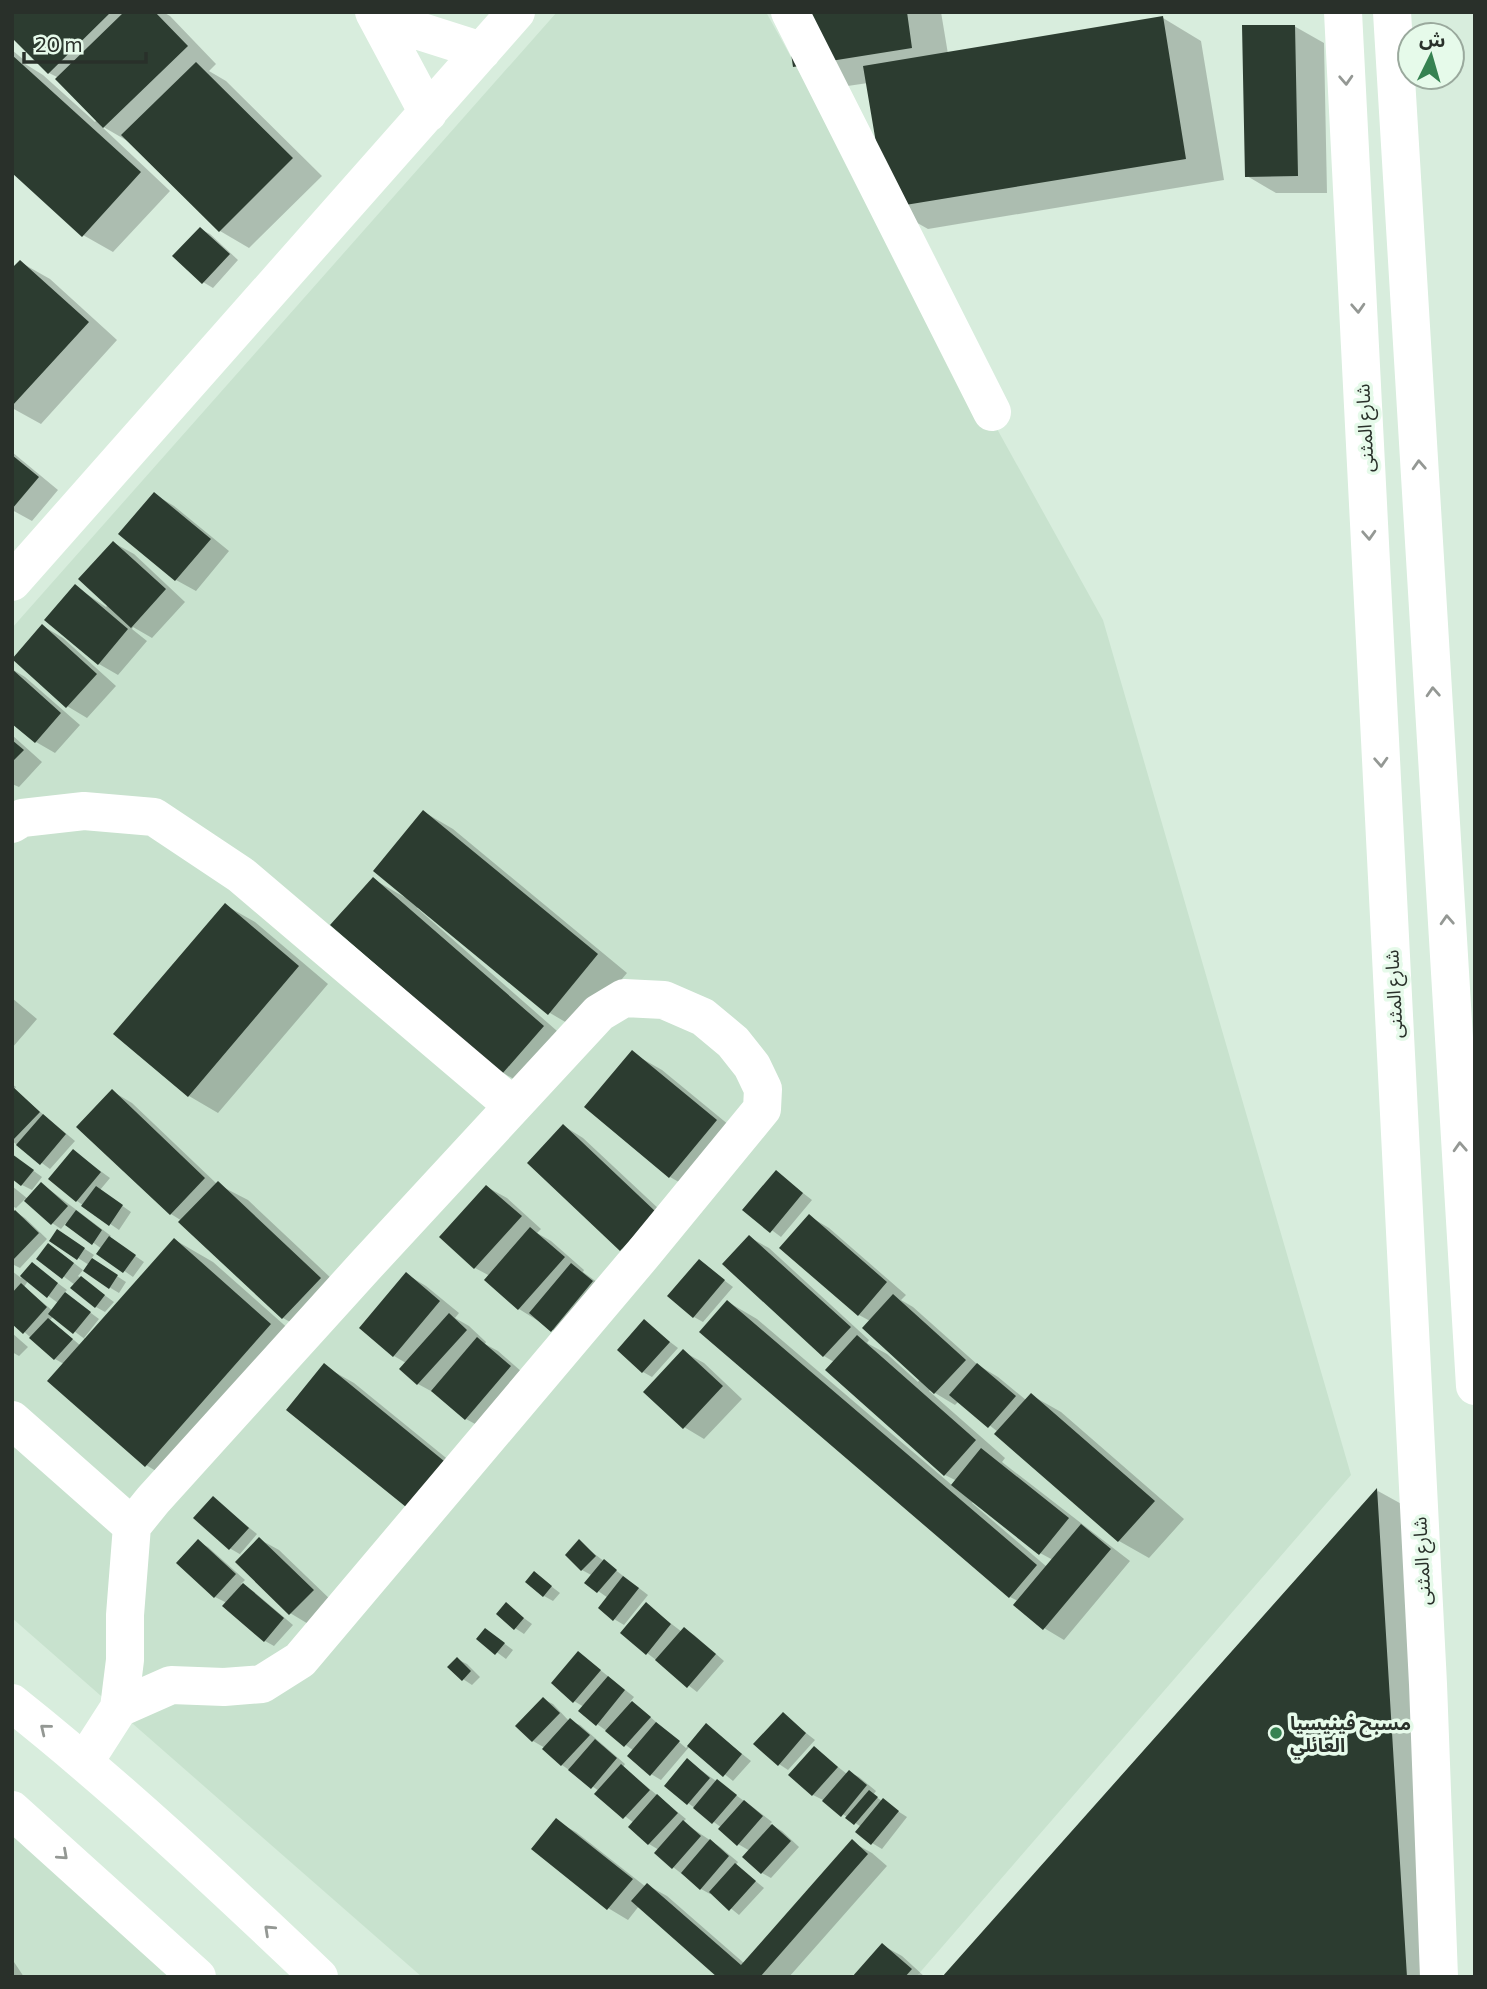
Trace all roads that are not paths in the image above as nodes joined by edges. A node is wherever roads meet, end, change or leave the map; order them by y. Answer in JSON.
{"nodes":[{"id":1,"x":516,"y":12,"type":"edge"},
{"id":2,"x":790,"y":12,"type":"edge"},
{"id":3,"x":1343,"y":12,"type":"edge"},
{"id":4,"x":1392,"y":12,"type":"edge"},
{"id":5,"x":376,"y":15,"type":"edge"},
{"id":6,"x":482,"y":51,"type":"junction"},
{"id":7,"x":428,"y":113,"type":"junction"},
{"id":8,"x":992,"y":412,"type":"dead end"},
{"id":9,"x":12,"y":582,"type":"edge"},
{"id":10,"x":12,"y":824,"type":"edge"},
{"id":11,"x":513,"y":1106,"type":"junction"},
{"id":12,"x":1475,"y":1386,"type":"edge"},
{"id":13,"x":12,"y":1420,"type":"edge"},
{"id":14,"x":132,"y":1525,"type":"junction"},
{"id":15,"x":12,"y":1703,"type":"edge"},
{"id":16,"x":119,"y":1708,"type":"junction"},
{"id":17,"x":85,"y":1762,"type":"junction"},
{"id":18,"x":12,"y":1810,"type":"edge"},
{"id":19,"x":197,"y":1977,"type":"edge"},
{"id":20,"x":319,"y":1977,"type":"edge"},
{"id":21,"x":1439,"y":1977,"type":"edge"}],
"edges":[{"from":1,"to":6,"type":"street"},
{"from":2,"to":8,"type":"street"},
{"from":3,"to":21,"type":"street","name":"شارع المثنى","one_way":true},
{"from":12,"to":4,"type":"street","one_way":true},
{"from":5,"to":6,"type":"street"},
{"from":5,"to":7,"type":"street"},
{"from":6,"to":7,"type":"street"},
{"from":7,"to":9,"type":"street"},
{"from":10,"to":11,"type":"street"},
{"from":11,"to":14,"type":"street"},
{"from":11,"to":16,"type":"street"},
{"from":13,"to":14,"type":"street"},
{"from":14,"to":16,"type":"street"},
{"from":17,"to":15,"type":"street","one_way":true},
{"from":16,"to":17,"type":"street"},
{"from":20,"to":17,"type":"street","one_way":true},
{"from":18,"to":19,"type":"street","one_way":true}]}
